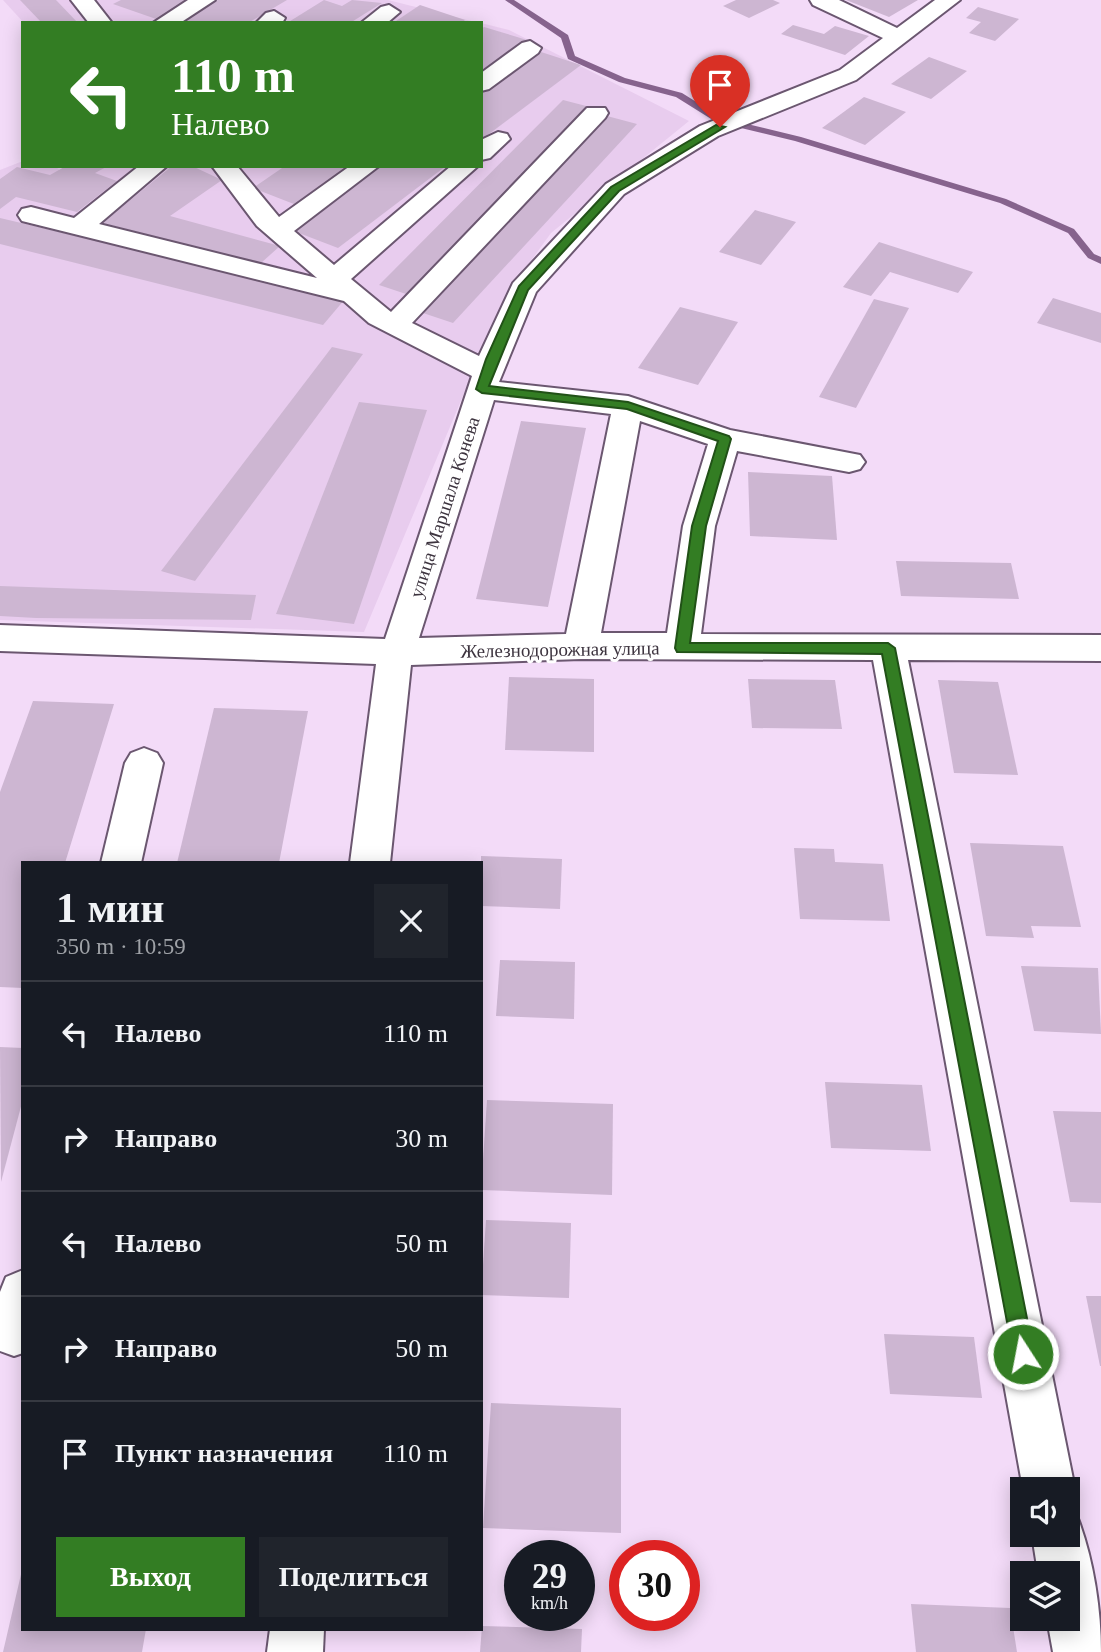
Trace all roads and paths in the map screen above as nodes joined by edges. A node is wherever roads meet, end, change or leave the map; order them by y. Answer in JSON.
{"nodes":[{"id":1,"x":204,"y":0,"type":"edge"},
{"id":2,"x":821,"y":0,"type":"edge"},
{"id":3,"x":949,"y":0,"type":"edge"},
{"id":4,"x":167,"y":21,"type":"edge"},
{"id":5,"x":899,"y":37,"type":"junction"},
{"id":6,"x":530,"y":48,"type":"dead end"},
{"id":7,"x":483,"y":83,"type":"edge"},
{"id":8,"x":596,"y":113,"type":"dead end"},
{"id":9,"x":153,"y":168,"type":"edge"},
{"id":10,"x":364,"y":168,"type":"edge"},
{"id":11,"x":464,"y":168,"type":"edge"},
{"id":12,"x":239,"y":174,"type":"edge"},
{"id":13,"x":31,"y":215,"type":"dead end"},
{"id":14,"x":79,"y":227,"type":"junction"},
{"id":15,"x":278,"y":230,"type":"junction"},
{"id":16,"x":344,"y":287,"type":"junction"},
{"id":17,"x":394,"y":325,"type":"junction"},
{"id":18,"x":485,"y":380,"type":"junction"},
{"id":19,"x":628,"y":406,"type":"junction"},
{"id":20,"x":725,"y":439,"type":"junction"},
{"id":21,"x":849,"y":462,"type":"dead end"},
{"id":22,"x":0,"y":638,"type":"edge"},
{"id":23,"x":581,"y":646,"type":"junction"},
{"id":24,"x":682,"y":648,"type":"junction"},
{"id":25,"x":888,"y":648,"type":"junction"},
{"id":26,"x":1101,"y":648,"type":"edge"},
{"id":27,"x":398,"y":652,"type":"junction"},
{"id":28,"x":144,"y":763,"type":"dead end"},
{"id":29,"x":121,"y":861,"type":"edge"},
{"id":30,"x":370,"y":861,"type":"edge"},
{"id":31,"x":1047,"y":1477,"type":"edge"},
{"id":32,"x":297,"y":1631,"type":"edge"},
{"id":33,"x":1077,"y":1631,"type":"edge"},
{"id":34,"x":295,"y":1652,"type":"edge"},
{"id":35,"x":1081,"y":1652,"type":"edge"}],
"edges":[{"from":1,"to":4,"type":"street"},
{"from":2,"to":5,"type":"street"},
{"from":3,"to":5,"type":"street","name":"улица Маршала Конева"},
{"from":5,"to":18,"type":"street","name":"улица Маршала Конева"},
{"from":6,"to":7,"type":"street"},
{"from":8,"to":17,"type":"street"},
{"from":9,"to":14,"type":"street"},
{"from":10,"to":15,"type":"street"},
{"from":11,"to":16,"type":"street"},
{"from":12,"to":15,"type":"street"},
{"from":13,"to":14,"type":"street"},
{"from":14,"to":16,"type":"street"},
{"from":15,"to":16,"type":"street"},
{"from":16,"to":17,"type":"street"},
{"from":17,"to":18,"type":"street"},
{"from":18,"to":19,"type":"street"},
{"from":18,"to":27,"type":"street","name":"улица Маршала Конева"},
{"from":19,"to":20,"type":"street"},
{"from":19,"to":23,"type":"street"},
{"from":20,"to":21,"type":"street"},
{"from":20,"to":24,"type":"street"},
{"from":22,"to":27,"type":"street","name":"Железнодорожная улица"},
{"from":23,"to":24,"type":"street","name":"Железнодорожная улица"},
{"from":23,"to":27,"type":"street","name":"Железнодорожная улица"},
{"from":24,"to":25,"type":"street","name":"Железнодорожная улица"},
{"from":25,"to":26,"type":"street","name":"Железнодорожная улица"},
{"from":25,"to":31,"type":"street"},
{"from":27,"to":30,"type":"street","name":"улица Маршала Конева"},
{"from":28,"to":29,"type":"street"},
{"from":32,"to":34,"type":"street"},
{"from":33,"to":35,"type":"street"}]}
